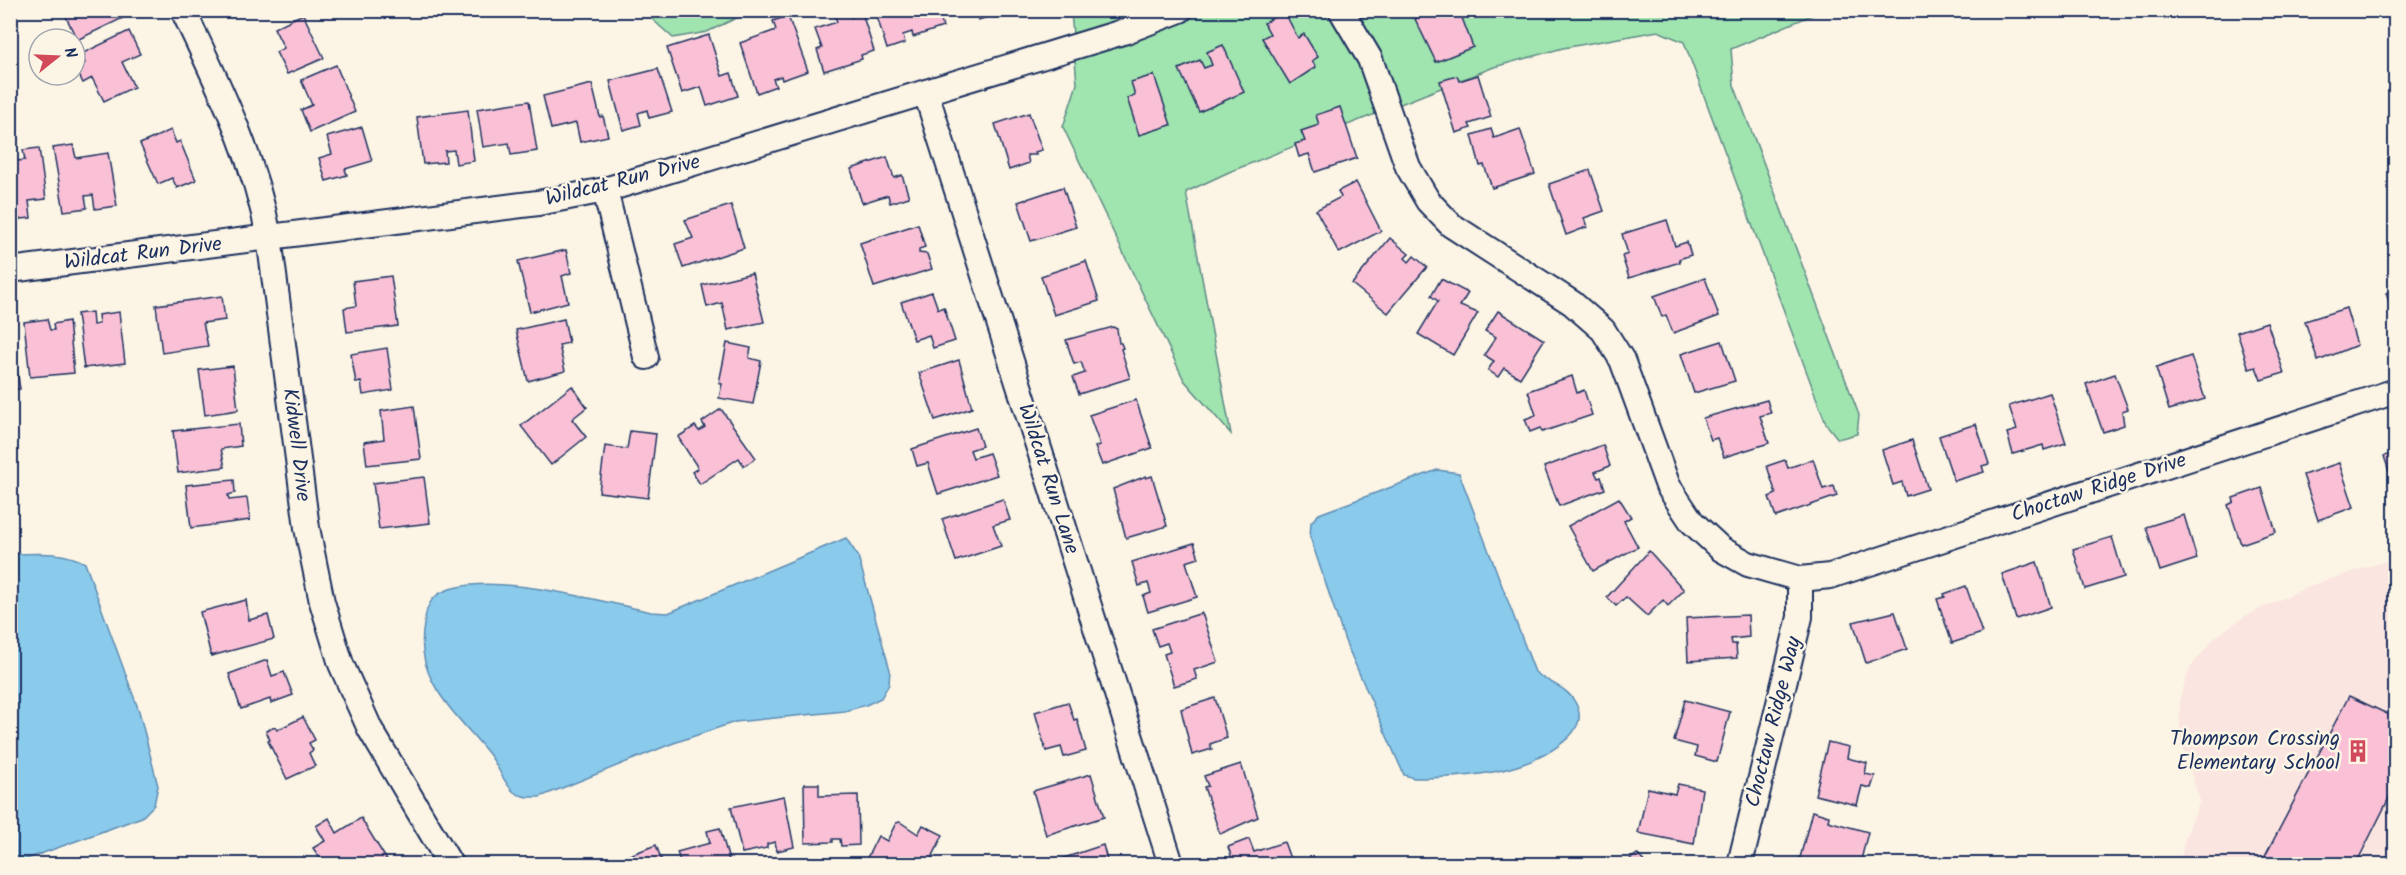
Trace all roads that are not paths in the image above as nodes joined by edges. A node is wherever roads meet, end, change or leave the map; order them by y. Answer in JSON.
{"nodes":[{"id":1,"x":183,"y":10,"type":"edge"},
{"id":2,"x":1180,"y":10,"type":"edge"},
{"id":3,"x":1341,"y":10,"type":"edge"},
{"id":4,"x":1151,"y":16,"type":"edge"},
{"id":5,"x":926,"y":93,"type":"junction"},
{"id":6,"x":605,"y":190,"type":"junction"},
{"id":7,"x":269,"y":237,"type":"junction"},
{"id":8,"x":10,"y":270,"type":"edge"},
{"id":9,"x":646,"y":357,"type":"dead end"},
{"id":10,"x":2396,"y":391,"type":"edge"},
{"id":11,"x":1800,"y":579,"type":"junction"},
{"id":12,"x":450,"y":864,"type":"edge"},
{"id":13,"x":1171,"y":864,"type":"edge"},
{"id":14,"x":1740,"y":864,"type":"edge"}],
"edges":[{"from":1,"to":7,"type":"street","name":"Kidwell Drive"},
{"from":2,"to":4,"type":"street","name":"Wildcat Run Drive"},
{"from":3,"to":11,"type":"street"},
{"from":4,"to":5,"type":"street","name":"Wildcat Run Drive"},
{"from":5,"to":6,"type":"street","name":"Wildcat Run Drive"},
{"from":5,"to":13,"type":"street","name":"Wildcat Run Lane"},
{"from":6,"to":7,"type":"street","name":"Wildcat Run Drive"},
{"from":6,"to":9,"type":"street"},
{"from":7,"to":8,"type":"street","name":"Wildcat Run Drive"},
{"from":7,"to":12,"type":"street","name":"Kidwell Drive"},
{"from":10,"to":11,"type":"street","name":"Choctaw Ridge Drive"},
{"from":11,"to":14,"type":"street","name":"Choctaw Ridge Way"}]}
